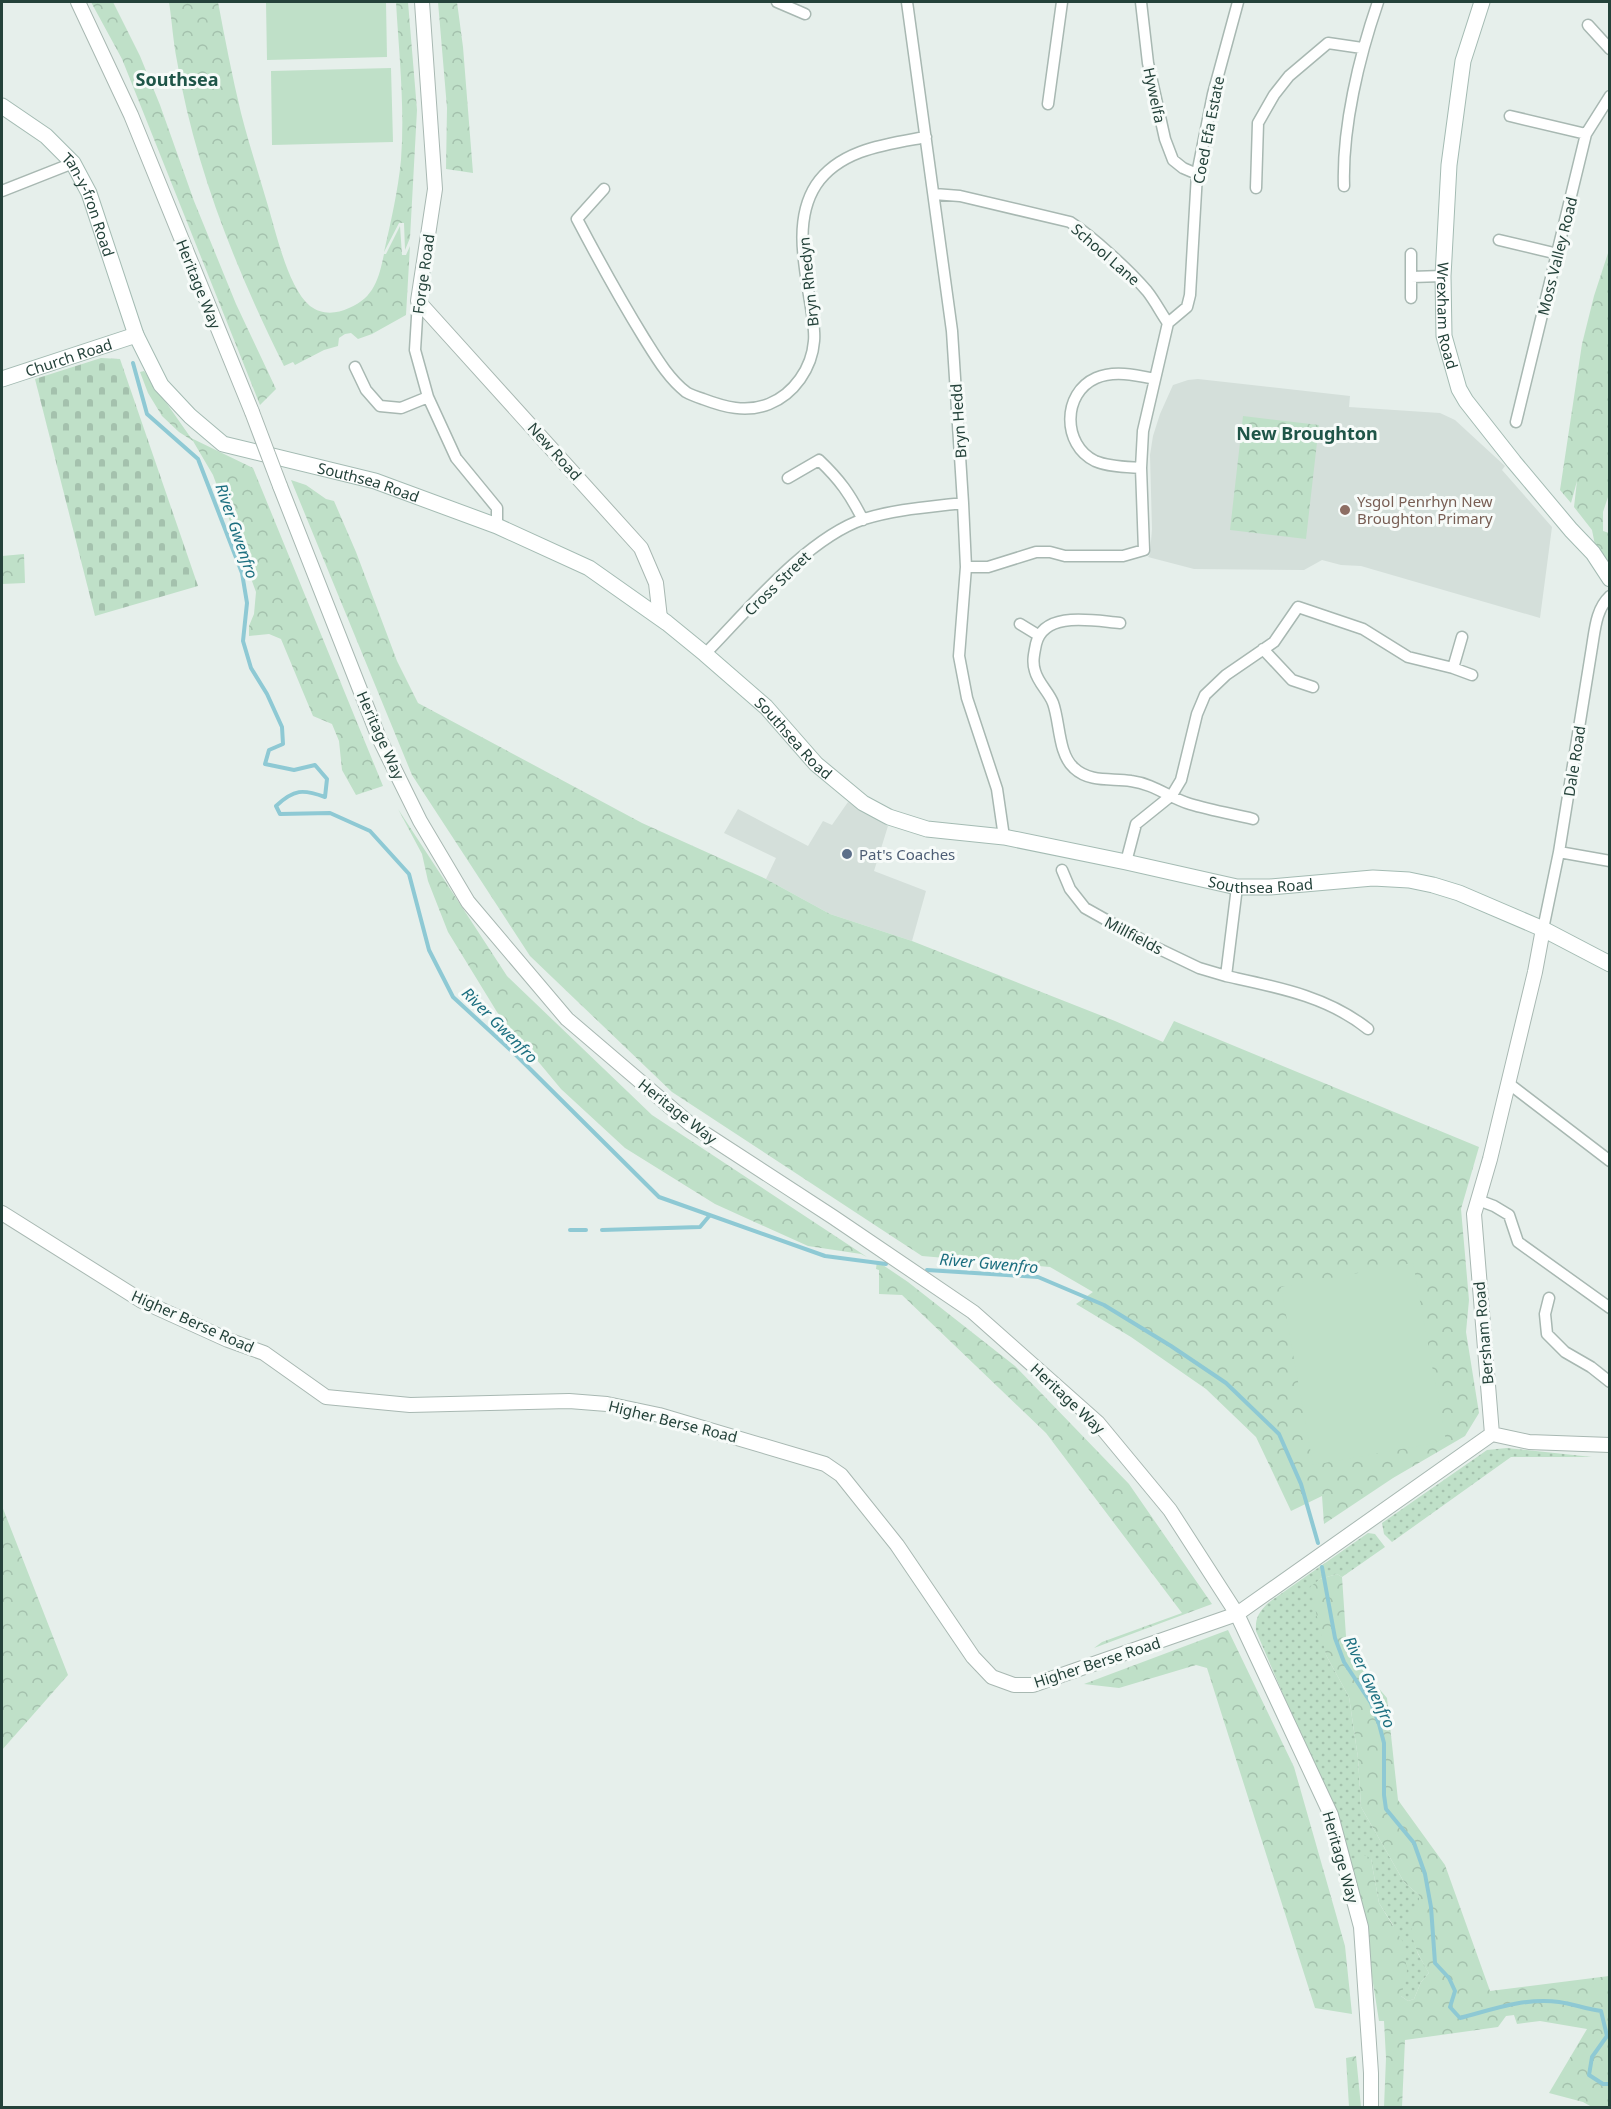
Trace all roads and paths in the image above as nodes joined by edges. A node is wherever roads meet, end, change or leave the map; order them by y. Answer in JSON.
{"nodes":[{"id":1,"x":78,"y":2,"type":"edge"},
{"id":2,"x":422,"y":2,"type":"edge"},
{"id":3,"x":777,"y":2,"type":"edge"},
{"id":4,"x":907,"y":2,"type":"edge"},
{"id":5,"x":1062,"y":2,"type":"edge"},
{"id":6,"x":1141,"y":2,"type":"edge"},
{"id":7,"x":1238,"y":2,"type":"edge"},
{"id":8,"x":1378,"y":2,"type":"edge"},
{"id":9,"x":1482,"y":2,"type":"edge"},
{"id":10,"x":805,"y":14,"type":"dead end"},
{"id":11,"x":1588,"y":25,"type":"dead end"},
{"id":12,"x":1362,"y":48,"type":"junction"},
{"id":13,"x":1610,"y":49,"type":"edge"},
{"id":14,"x":1610,"y":96,"type":"edge"},
{"id":15,"x":1048,"y":104,"type":"dead end"},
{"id":16,"x":2,"y":106,"type":"edge"},
{"id":17,"x":1510,"y":116,"type":"dead end"},
{"id":18,"x":1586,"y":134,"type":"junction"},
{"id":19,"x":926,"y":137,"type":"junction"},
{"id":20,"x":73,"y":163,"type":"junction"},
{"id":21,"x":1197,"y":174,"type":"junction"},
{"id":22,"x":1344,"y":186,"type":"dead end"},
{"id":23,"x":1256,"y":188,"type":"dead end"},
{"id":24,"x":604,"y":189,"type":"dead end"},
{"id":25,"x":2,"y":191,"type":"edge"},
{"id":26,"x":934,"y":194,"type":"junction"},
{"id":27,"x":1499,"y":240,"type":"dead end"},
{"id":28,"x":1411,"y":254,"type":"dead end"},
{"id":29,"x":1558,"y":254,"type":"junction"},
{"id":30,"x":1443,"y":276,"type":"junction"},
{"id":31,"x":1411,"y":277,"type":"junction"},
{"id":32,"x":1411,"y":298,"type":"dead end"},
{"id":33,"x":418,"y":301,"type":"junction"},
{"id":34,"x":1168,"y":323,"type":"junction"},
{"id":35,"x":136,"y":335,"type":"junction"},
{"id":36,"x":355,"y":367,"type":"dead end"},
{"id":37,"x":2,"y":379,"type":"edge"},
{"id":38,"x":1155,"y":379,"type":"junction"},
{"id":39,"x":428,"y":397,"type":"junction"},
{"id":40,"x":1516,"y":422,"type":"dead end"},
{"id":41,"x":1142,"y":468,"type":"junction"},
{"id":42,"x":788,"y":478,"type":"dead end"},
{"id":43,"x":963,"y":503,"type":"junction"},
{"id":44,"x":863,"y":519,"type":"junction"},
{"id":45,"x":497,"y":526,"type":"junction"},
{"id":46,"x":966,"y":567,"type":"junction"},
{"id":47,"x":1610,"y":579,"type":"edge"},
{"id":48,"x":1610,"y":596,"type":"edge"},
{"id":49,"x":660,"y":618,"type":"junction"},
{"id":50,"x":1120,"y":623,"type":"dead end"},
{"id":51,"x":1020,"y":624,"type":"dead end"},
{"id":52,"x":1038,"y":634,"type":"junction"},
{"id":53,"x":1462,"y":637,"type":"dead end"},
{"id":54,"x":1263,"y":650,"type":"junction"},
{"id":55,"x":705,"y":654,"type":"junction"},
{"id":56,"x":1453,"y":668,"type":"junction"},
{"id":57,"x":1472,"y":675,"type":"dead end"},
{"id":58,"x":1313,"y":687,"type":"dead end"},
{"id":59,"x":1172,"y":795,"type":"junction"},
{"id":60,"x":1253,"y":819,"type":"dead end"},
{"id":61,"x":1004,"y":837,"type":"junction"},
{"id":62,"x":1559,"y":852,"type":"junction"},
{"id":63,"x":1610,"y":861,"type":"edge"},
{"id":64,"x":1126,"y":862,"type":"junction"},
{"id":65,"x":1062,"y":870,"type":"dead end"},
{"id":66,"x":1237,"y":887,"type":"junction"},
{"id":67,"x":1543,"y":929,"type":"junction"},
{"id":68,"x":1610,"y":964,"type":"edge"},
{"id":69,"x":1226,"y":976,"type":"junction"},
{"id":70,"x":1368,"y":1029,"type":"dead end"},
{"id":71,"x":1508,"y":1083,"type":"junction"},
{"id":72,"x":1610,"y":1161,"type":"edge"},
{"id":73,"x":1478,"y":1200,"type":"junction"},
{"id":74,"x":2,"y":1213,"type":"edge"},
{"id":75,"x":1549,"y":1298,"type":"dead end"},
{"id":76,"x":1610,"y":1308,"type":"edge"},
{"id":77,"x":1610,"y":1382,"type":"edge"},
{"id":78,"x":1492,"y":1434,"type":"junction"},
{"id":79,"x":1610,"y":1444,"type":"edge"},
{"id":80,"x":1237,"y":1614,"type":"junction"},
{"id":81,"x":1371,"y":2108,"type":"edge"}],
"edges":[{"from":1,"to":80,"type":"street","name":"Heritage Way","bridge":true},
{"from":2,"to":33,"type":"street","name":"Forge Road"},
{"from":3,"to":10,"type":"street"},
{"from":4,"to":19,"type":"street","name":"Bryn Hedd"},
{"from":5,"to":15,"type":"street"},
{"from":6,"to":21,"type":"street","name":"Hywelfa"},
{"from":7,"to":21,"type":"street","name":"Coed Efa Estate"},
{"from":8,"to":12,"type":"street"},
{"from":9,"to":30,"type":"main road","name":"Wrexham Road"},
{"from":11,"to":13,"type":"street"},
{"from":12,"to":22,"type":"street"},
{"from":12,"to":23,"type":"street"},
{"from":14,"to":18,"type":"street","name":"Moss Valley Road"},
{"from":16,"to":20,"type":"main road","name":"Tan-y-fron Road"},
{"from":17,"to":18,"type":"street"},
{"from":18,"to":29,"type":"street","name":"Moss Valley Road"},
{"from":19,"to":24,"type":"street","name":"Bryn Rhedyn"},
{"from":19,"to":26,"type":"street","name":"Bryn Hedd"},
{"from":20,"to":25,"type":"street"},
{"from":20,"to":35,"type":"main road","name":"Tan-y-fron Road"},
{"from":21,"to":34,"type":"street","name":"Coed Efa Estate"},
{"from":26,"to":34,"type":"street","name":"School Lane"},
{"from":26,"to":43,"type":"street","name":"Bryn Hedd"},
{"from":27,"to":29,"type":"street"},
{"from":28,"to":31,"type":"street"},
{"from":29,"to":40,"type":"street","name":"Moss Valley Road"},
{"from":30,"to":31,"type":"street"},
{"from":30,"to":47,"type":"main road","name":"Wrexham Road"},
{"from":31,"to":32,"type":"street"},
{"from":33,"to":39,"type":"street","name":"Forge Road"},
{"from":33,"to":49,"type":"street","name":"New Road"},
{"from":34,"to":38,"type":"street"},
{"from":35,"to":37,"type":"main road","name":"Church Road"},
{"from":35,"to":45,"type":"main road","name":"Southsea Road"},
{"from":36,"to":39,"type":"street"},
{"from":38,"to":41,"type":"street"},
{"from":38,"to":41,"type":"street"},
{"from":39,"to":45,"type":"street","name":"Forge Road"},
{"from":41,"to":46,"type":"street"},
{"from":42,"to":44,"type":"street"},
{"from":43,"to":44,"type":"street","name":"Cross Street"},
{"from":43,"to":46,"type":"street","name":"Bryn Hedd"},
{"from":44,"to":55,"type":"street","name":"Cross Street"},
{"from":45,"to":49,"type":"main road","name":"Southsea Road"},
{"from":46,"to":61,"type":"street","name":"Bryn Hedd"},
{"from":48,"to":62,"type":"street","name":"Dale Road"},
{"from":49,"to":55,"type":"main road","name":"Southsea Road"},
{"from":50,"to":52,"type":"street"},
{"from":51,"to":52,"type":"street"},
{"from":52,"to":59,"type":"street"},
{"from":53,"to":56,"type":"street"},
{"from":54,"to":56,"type":"street"},
{"from":54,"to":58,"type":"street"},
{"from":54,"to":59,"type":"street"},
{"from":55,"to":61,"type":"main road","name":"Southsea Road"},
{"from":56,"to":57,"type":"street"},
{"from":59,"to":60,"type":"street"},
{"from":59,"to":64,"type":"street"},
{"from":61,"to":64,"type":"main road","name":"Southsea Road"},
{"from":62,"to":63,"type":"street"},
{"from":62,"to":67,"type":"street","name":"Dale Road"},
{"from":64,"to":66,"type":"main road","name":"Southsea Road"},
{"from":65,"to":69,"type":"street","name":"Millfields"},
{"from":66,"to":67,"type":"main road","name":"Southsea Road"},
{"from":66,"to":69,"type":"street"},
{"from":67,"to":68,"type":"main road","name":"Southsea Road"},
{"from":67,"to":71,"type":"street","name":"Bersham Road"},
{"from":69,"to":70,"type":"street","name":"Millfields"},
{"from":71,"to":72,"type":"street"},
{"from":71,"to":73,"type":"street","name":"Bersham Road"},
{"from":73,"to":76,"type":"street"},
{"from":73,"to":78,"type":"street","name":"Bersham Road"},
{"from":74,"to":80,"type":"street","name":"Higher Berse Road"},
{"from":75,"to":77,"type":"street"},
{"from":78,"to":79,"type":"street"},
{"from":78,"to":80,"type":"street"},
{"from":80,"to":81,"type":"street","name":"Heritage Way"}]}
